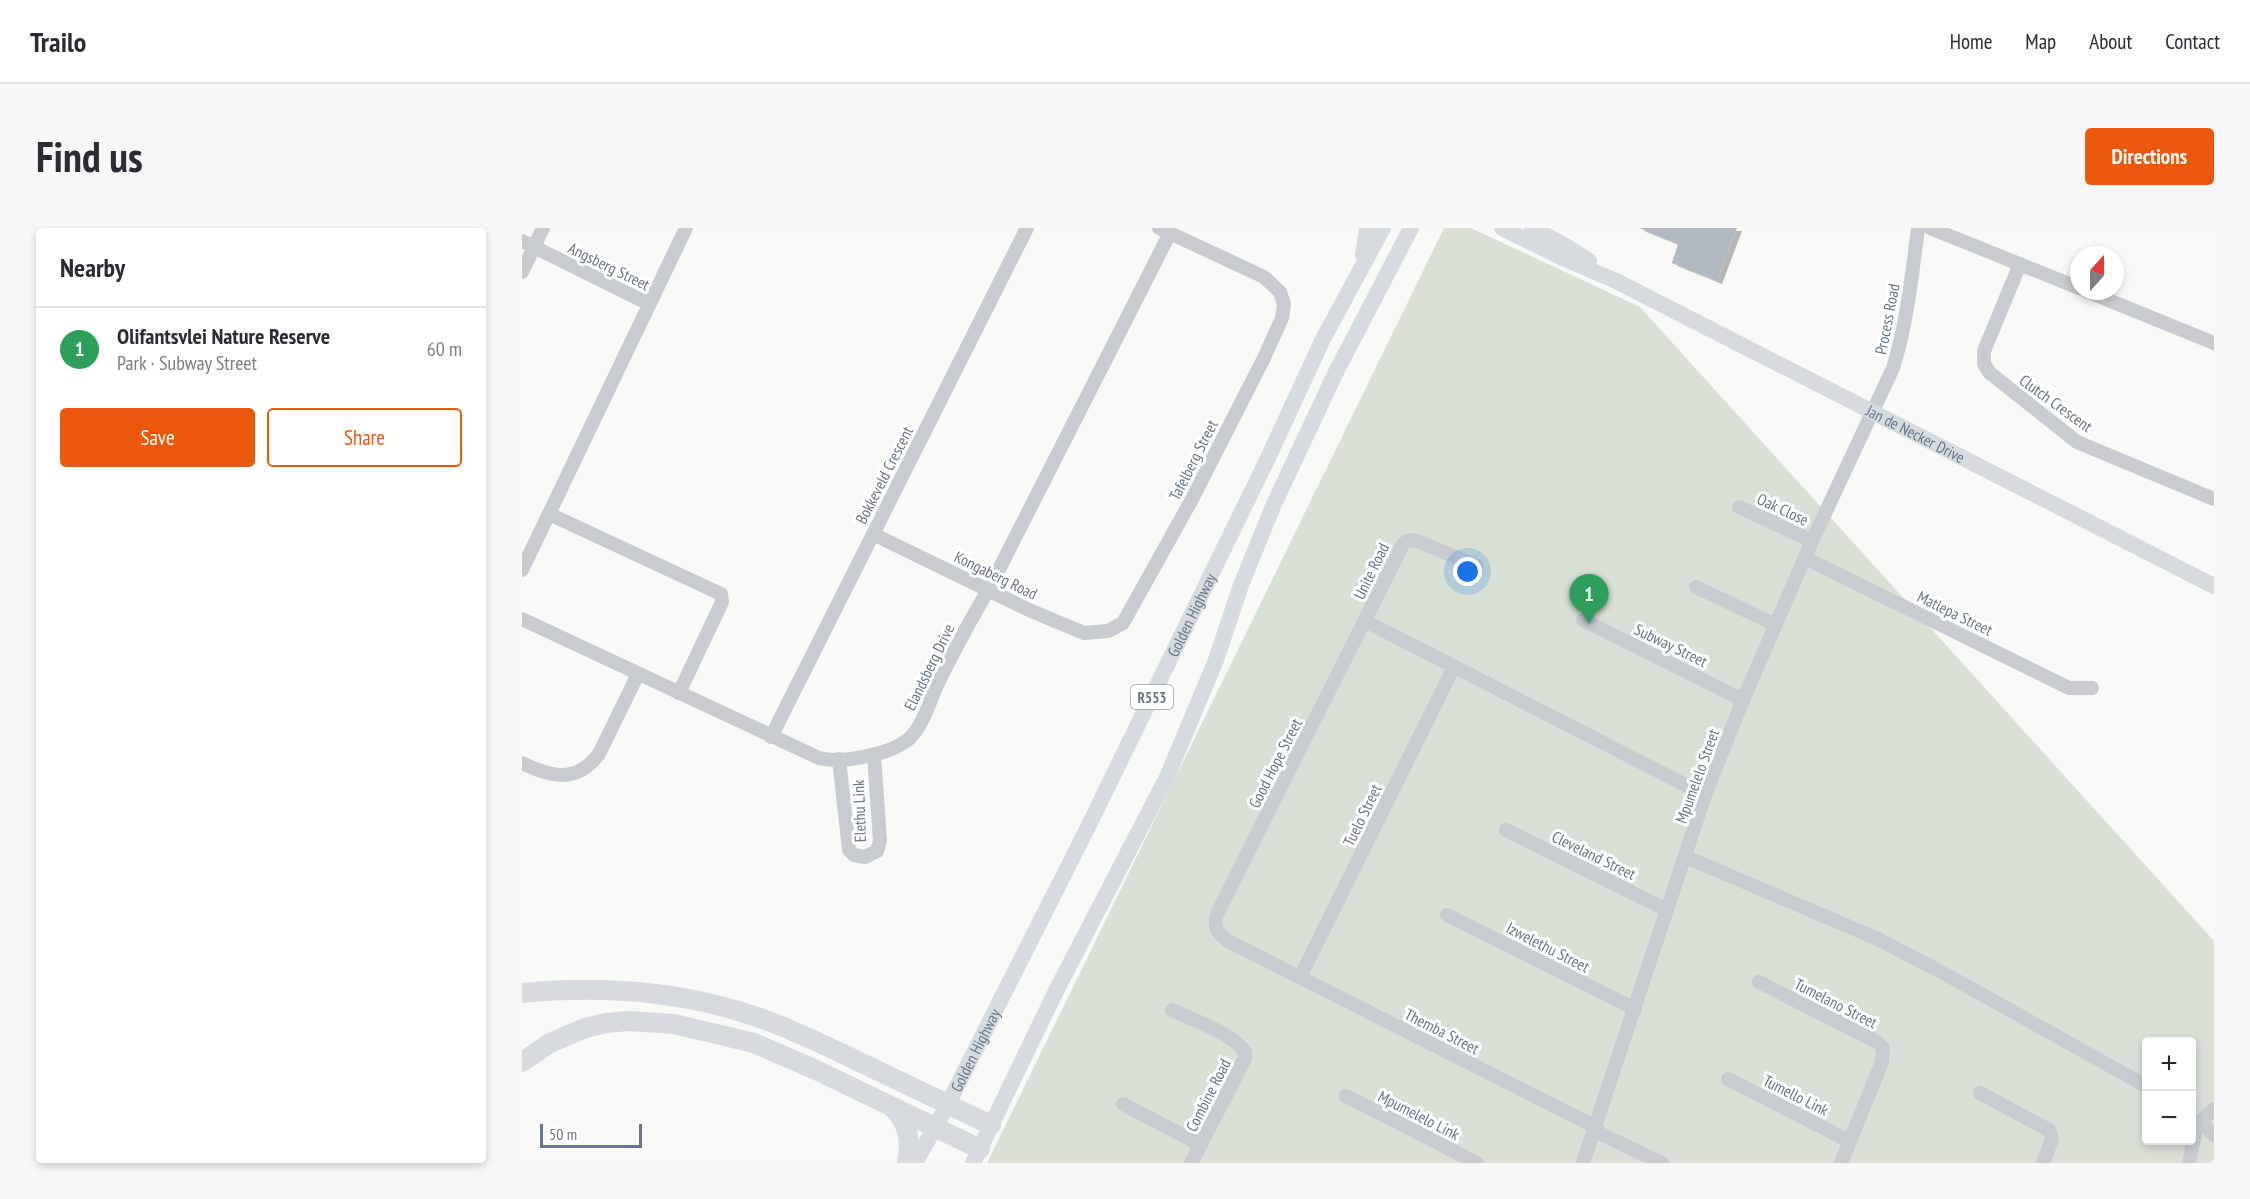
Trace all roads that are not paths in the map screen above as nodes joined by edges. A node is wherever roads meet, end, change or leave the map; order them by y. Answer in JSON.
{"nodes":[{"id":1,"x":543,"y":228,"type":"edge"},
{"id":2,"x":686,"y":228,"type":"edge"},
{"id":3,"x":1027,"y":228,"type":"edge"},
{"id":4,"x":1367,"y":228,"type":"edge"},
{"id":5,"x":1383,"y":228,"type":"edge"},
{"id":6,"x":1412,"y":228,"type":"edge"},
{"id":7,"x":1502,"y":228,"type":"edge"},
{"id":8,"x":1532,"y":228,"type":"edge"},
{"id":9,"x":1918,"y":228,"type":"edge"},
{"id":10,"x":1930,"y":228,"type":"edge"},
{"id":11,"x":1164,"y":231,"type":"edge"},
{"id":12,"x":528,"y":244,"type":"edge"},
{"id":13,"x":2019,"y":264,"type":"junction"},
{"id":14,"x":1360,"y":268,"type":"junction"},
{"id":15,"x":522,"y":272,"type":"edge"},
{"id":16,"x":1616,"y":281,"type":"junction"},
{"id":17,"x":2070,"y":284,"type":"edge"},
{"id":18,"x":2108,"y":300,"type":"edge"},
{"id":19,"x":650,"y":304,"type":"junction"},
{"id":20,"x":2214,"y":343,"type":"edge"},
{"id":21,"x":1874,"y":412,"type":"junction"},
{"id":22,"x":2214,"y":499,"type":"edge"},
{"id":23,"x":1739,"y":507,"type":"dead end"},
{"id":24,"x":549,"y":514,"type":"junction"},
{"id":25,"x":873,"y":534,"type":"junction"},
{"id":26,"x":1812,"y":541,"type":"junction"},
{"id":27,"x":1805,"y":558,"type":"junction"},
{"id":28,"x":1477,"y":566,"type":"dead end"},
{"id":29,"x":522,"y":570,"type":"edge"},
{"id":30,"x":2214,"y":586,"type":"edge"},
{"id":31,"x":1696,"y":587,"type":"dead end"},
{"id":32,"x":989,"y":589,"type":"junction"},
{"id":33,"x":522,"y":619,"type":"edge"},
{"id":34,"x":1583,"y":620,"type":"dead end"},
{"id":35,"x":1365,"y":621,"type":"junction"},
{"id":36,"x":1776,"y":625,"type":"junction"},
{"id":37,"x":1108,"y":631,"type":"joint"},
{"id":38,"x":1454,"y":667,"type":"junction"},
{"id":39,"x":638,"y":674,"type":"junction"},
{"id":40,"x":2092,"y":688,"type":"dead end"},
{"id":41,"x":679,"y":693,"type":"junction"},
{"id":42,"x":1743,"y":699,"type":"junction"},
{"id":43,"x":771,"y":737,"type":"junction"},
{"id":44,"x":874,"y":755,"type":"junction"},
{"id":45,"x":839,"y":759,"type":"junction"},
{"id":46,"x":522,"y":763,"type":"edge"},
{"id":47,"x":1706,"y":795,"type":"junction"},
{"id":48,"x":1506,"y":830,"type":"dead end"},
{"id":49,"x":1686,"y":857,"type":"junction"},
{"id":50,"x":1667,"y":910,"type":"junction"},
{"id":51,"x":1447,"y":915,"type":"dead end"},
{"id":52,"x":1215,"y":920,"type":"joint"},
{"id":53,"x":1300,"y":977,"type":"junction"},
{"id":54,"x":1759,"y":982,"type":"dead end"},
{"id":55,"x":522,"y":993,"type":"edge"},
{"id":56,"x":1635,"y":1009,"type":"junction"},
{"id":57,"x":1172,"y":1010,"type":"dead end"},
{"id":58,"x":522,"y":1062,"type":"edge"},
{"id":59,"x":1728,"y":1079,"type":"dead end"},
{"id":60,"x":2142,"y":1084,"type":"edge"},
{"id":61,"x":1980,"y":1093,"type":"dead end"},
{"id":62,"x":1346,"y":1096,"type":"dead end"},
{"id":63,"x":948,"y":1104,"type":"junction"},
{"id":64,"x":1123,"y":1104,"type":"dead end"},
{"id":65,"x":892,"y":1106,"type":"junction"},
{"id":66,"x":2214,"y":1109,"type":"edge"},
{"id":67,"x":2196,"y":1121,"type":"edge"},
{"id":68,"x":2196,"y":1123,"type":"edge"},
{"id":69,"x":991,"y":1125,"type":"junction"},
{"id":70,"x":1594,"y":1126,"type":"junction"},
{"id":71,"x":935,"y":1128,"type":"junction"},
{"id":72,"x":2214,"y":1135,"type":"edge"},
{"id":73,"x":1849,"y":1141,"type":"junction"},
{"id":74,"x":1201,"y":1144,"type":"junction"},
{"id":75,"x":2191,"y":1145,"type":"edge"},
{"id":76,"x":977,"y":1156,"type":"edge"},
{"id":77,"x":907,"y":1163,"type":"edge"},
{"id":78,"x":915,"y":1163,"type":"edge"},
{"id":79,"x":1191,"y":1163,"type":"edge"},
{"id":80,"x":1477,"y":1163,"type":"edge"},
{"id":81,"x":1583,"y":1163,"type":"edge"},
{"id":82,"x":1662,"y":1163,"type":"edge"},
{"id":83,"x":1841,"y":1163,"type":"edge"},
{"id":84,"x":2043,"y":1163,"type":"edge"},
{"id":85,"x":2189,"y":1163,"type":"edge"}],
"edges":[{"from":1,"to":12,"type":"street"},
{"from":2,"to":19,"type":"street"},
{"from":3,"to":25,"type":"street","name":"Bokkeveld Crescent"},
{"from":4,"to":14,"type":"main road"},
{"from":5,"to":14,"type":"main road","name":"Golden Highway","number":"R553"},
{"from":6,"to":69,"type":"main road","name":"Golden Highway","number":"R553"},
{"from":7,"to":16,"type":"main road","name":"Jan de Necker Drive"},
{"from":8,"to":16,"type":"main road","name":"Jan de Necker Drive"},
{"from":9,"to":21,"type":"street","name":"Process Road"},
{"from":10,"to":13,"type":"street"},
{"from":11,"to":32,"type":"street","name":"Elandsberg Drive"},
{"from":11,"to":37,"type":"street","name":"Tafelberg Street"},
{"from":12,"to":15,"type":"street"},
{"from":12,"to":19,"type":"street","name":"Angsberg Street"},
{"from":13,"to":17,"type":"street"},
{"from":13,"to":22,"type":"street","name":"Clutch Crescent"},
{"from":14,"to":63,"type":"main road","name":"Golden Highway","number":"R553"},
{"from":16,"to":21,"type":"main road","name":"Jan de Necker Drive"},
{"from":18,"to":20,"type":"street"},
{"from":19,"to":24,"type":"street"},
{"from":21,"to":26,"type":"street","name":"Mpumelelo Street"},
{"from":21,"to":30,"type":"main road","name":"Jan de Necker Drive"},
{"from":23,"to":26,"type":"street","name":"Oak Close"},
{"from":24,"to":29,"type":"street"},
{"from":24,"to":41,"type":"street"},
{"from":25,"to":32,"type":"street","name":"Kongaberg Road"},
{"from":25,"to":43,"type":"street","name":"Bokkeveld Crescent"},
{"from":26,"to":27,"type":"street","name":"Mpumelelo Street"},
{"from":27,"to":36,"type":"street","name":"Mpumelelo Street"},
{"from":27,"to":40,"type":"street","name":"Matlepa Street"},
{"from":28,"to":35,"type":"street","name":"Unite Road"},
{"from":31,"to":36,"type":"street"},
{"from":32,"to":37,"type":"street","name":"Kongaberg Road"},
{"from":32,"to":44,"type":"street","name":"Elandsberg Drive"},
{"from":33,"to":39,"type":"street","name":"Elandsberg Drive"},
{"from":34,"to":42,"type":"street","name":"Subway Street"},
{"from":35,"to":38,"type":"street"},
{"from":35,"to":52,"type":"street","name":"Good Hope Street"},
{"from":36,"to":42,"type":"street","name":"Mpumelelo Street"},
{"from":38,"to":47,"type":"street"},
{"from":38,"to":53,"type":"street","name":"Tuelo Street"},
{"from":39,"to":41,"type":"street","name":"Elandsberg Drive"},
{"from":39,"to":46,"type":"street"},
{"from":41,"to":43,"type":"street","name":"Elandsberg Drive"},
{"from":42,"to":47,"type":"street","name":"Mpumelelo Street"},
{"from":43,"to":45,"type":"street","name":"Elandsberg Drive"},
{"from":44,"to":45,"type":"street","name":"Elandsberg Drive"},
{"from":44,"to":45,"type":"street","name":"Elethu Link"},
{"from":47,"to":49,"type":"street","name":"Mpumelelo Street"},
{"from":48,"to":50,"type":"street","name":"Cleveland Street"},
{"from":49,"to":50,"type":"street","name":"Mpumelelo Street"},
{"from":49,"to":60,"type":"street"},
{"from":50,"to":56,"type":"street","name":"Mpumelelo Street"},
{"from":51,"to":56,"type":"street","name":"Izwelethu Street"},
{"from":52,"to":53,"type":"street","name":"Themba Street"},
{"from":53,"to":70,"type":"street","name":"Themba Street"},
{"from":54,"to":73,"type":"street","name":"Tumelano Street"},
{"from":55,"to":63,"type":"highway"},
{"from":56,"to":70,"type":"street","name":"Mpumelelo Street"},
{"from":57,"to":74,"type":"street","name":"Combine Road"},
{"from":58,"to":65,"type":"highway"},
{"from":59,"to":73,"type":"street","name":"Tumello Link"},
{"from":61,"to":84,"type":"street"},
{"from":62,"to":80,"type":"street","name":"Mpumelelo Link"},
{"from":63,"to":69,"type":"highway"},
{"from":63,"to":71,"type":"main road","name":"Golden Highway","number":"R553"},
{"from":64,"to":74,"type":"street"},
{"from":65,"to":71,"type":"highway"},
{"from":65,"to":77,"type":"highway"},
{"from":66,"to":67,"type":"street"},
{"from":68,"to":72,"type":"street"},
{"from":69,"to":76,"type":"main road","name":"Golden Highway","number":"R553"},
{"from":70,"to":81,"type":"street","name":"Mpumelelo Street"},
{"from":70,"to":82,"type":"street","name":"Themba Street"},
{"from":71,"to":76,"type":"highway"},
{"from":71,"to":78,"type":"main road","name":"Golden Highway","number":"R553"},
{"from":73,"to":83,"type":"street","name":"Tumelano Street"},
{"from":74,"to":79,"type":"street","name":"Combine Road"},
{"from":75,"to":85,"type":"street"}]}
